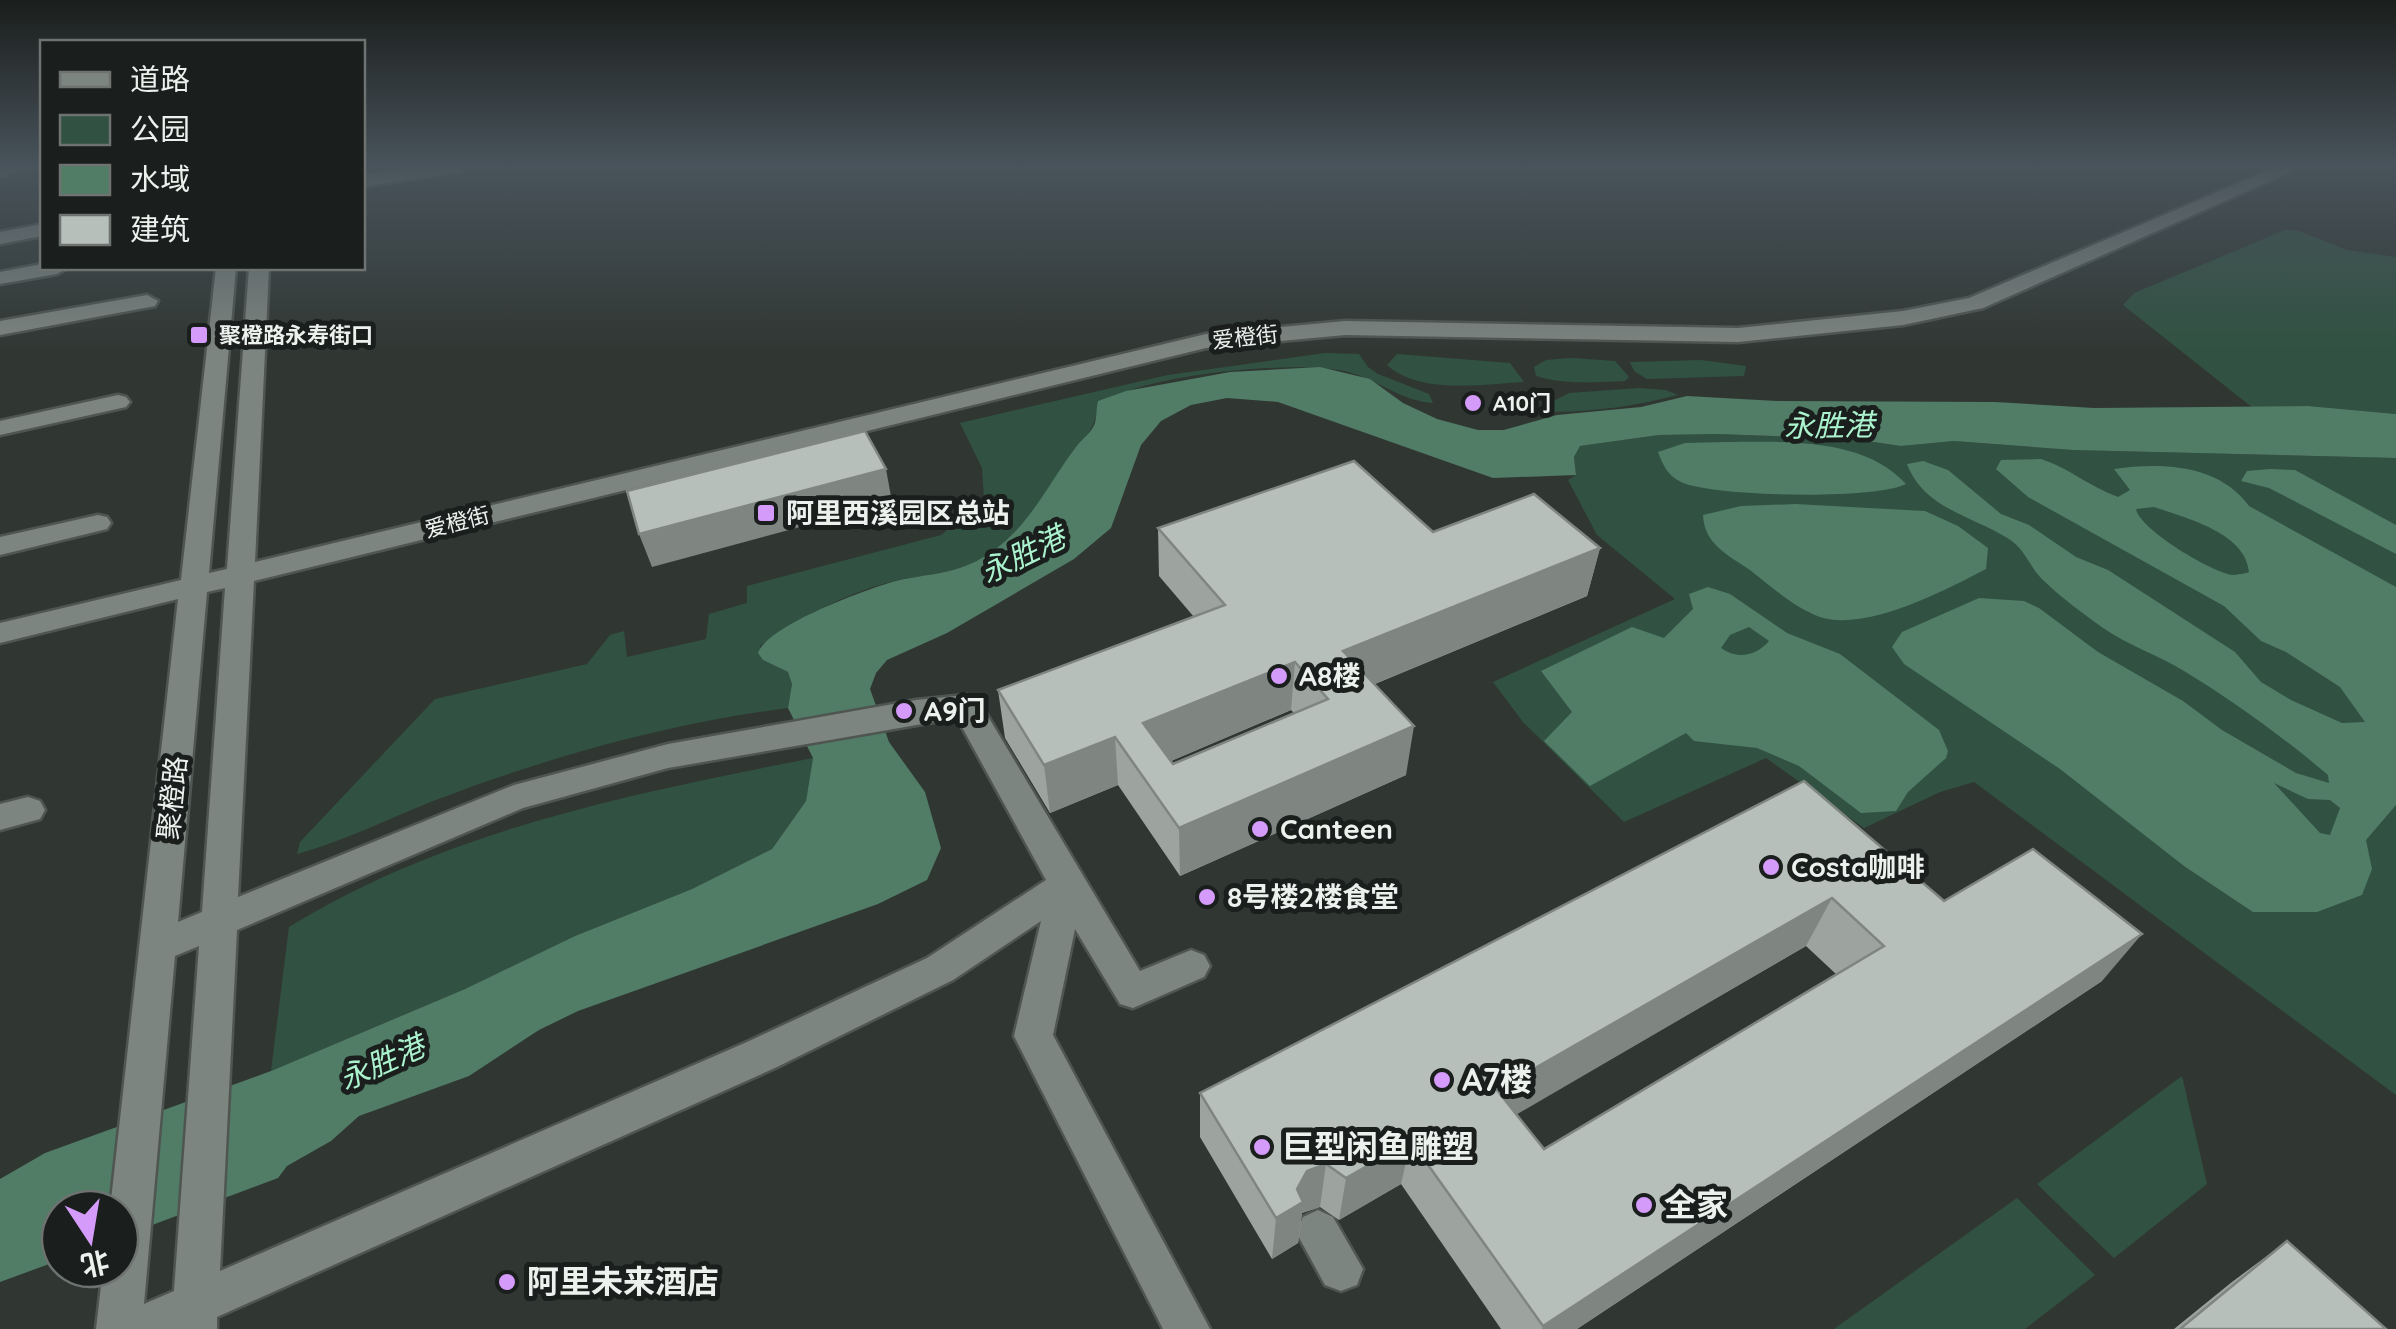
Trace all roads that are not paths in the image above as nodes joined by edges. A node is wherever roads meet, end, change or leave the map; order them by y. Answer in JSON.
{"nodes":[{"id":1,"x":2151,"y":228,"type":"edge"},
{"id":2,"x":40,"y":230,"type":"edge"},
{"id":3,"x":0,"y":238,"type":"edge"},
{"id":4,"x":46,"y":270,"type":"edge"},
{"id":5,"x":226,"y":270,"type":"edge"},
{"id":6,"x":259,"y":270,"type":"edge"},
{"id":7,"x":0,"y":278,"type":"edge"},
{"id":8,"x":147,"y":301,"type":"dead end"},
{"id":9,"x":0,"y":328,"type":"edge"},
{"id":10,"x":118,"y":402,"type":"dead end"},
{"id":11,"x":0,"y":428,"type":"edge"},
{"id":12,"x":98,"y":523,"type":"dead end"},
{"id":13,"x":0,"y":546,"type":"edge"},
{"id":14,"x":239,"y":576,"type":"junction"},
{"id":15,"x":193,"y":587,"type":"junction"},
{"id":16,"x":0,"y":633,"type":"edge"},
{"id":17,"x":1067,"y":885,"type":"junction"},
{"id":18,"x":219,"y":921,"type":"junction"},
{"id":19,"x":157,"y":947,"type":"junction"},
{"id":20,"x":1191,"y":966,"type":"dead end"},
{"id":21,"x":1318,"y":1232,"type":"dead end"},
{"id":22,"x":1341,"y":1269,"type":"dead end"},
{"id":23,"x":195,"y":1316,"type":"edge"},
{"id":24,"x":119,"y":1329,"type":"edge"},
{"id":25,"x":139,"y":1329,"type":"edge"},
{"id":26,"x":1187,"y":1329,"type":"edge"}],
"edges":[{"from":1,"to":14,"type":"street","name":"爱橙街"},
{"from":2,"to":3,"type":"street"},
{"from":4,"to":7,"type":"street"},
{"from":5,"to":15,"type":"street","name":"聚橙路"},
{"from":6,"to":14,"type":"street","name":"聚橙路"},
{"from":8,"to":9,"type":"street"},
{"from":10,"to":11,"type":"street"},
{"from":12,"to":13,"type":"street"},
{"from":14,"to":15,"type":"street","name":"爱橙街"},
{"from":14,"to":18,"type":"street","name":"聚橙路"},
{"from":15,"to":16,"type":"street","name":"爱橙街"},
{"from":15,"to":19,"type":"street","name":"聚橙路"},
{"from":17,"to":18,"type":"street"},
{"from":17,"to":20,"type":"street"},
{"from":17,"to":23,"type":"street"},
{"from":17,"to":26,"type":"street"},
{"from":18,"to":19,"type":"street"},
{"from":18,"to":23,"type":"street","name":"聚橙路"},
{"from":19,"to":24,"type":"street","name":"聚橙路"},
{"from":21,"to":22,"type":"street"},
{"from":23,"to":25,"type":"street"}]}
